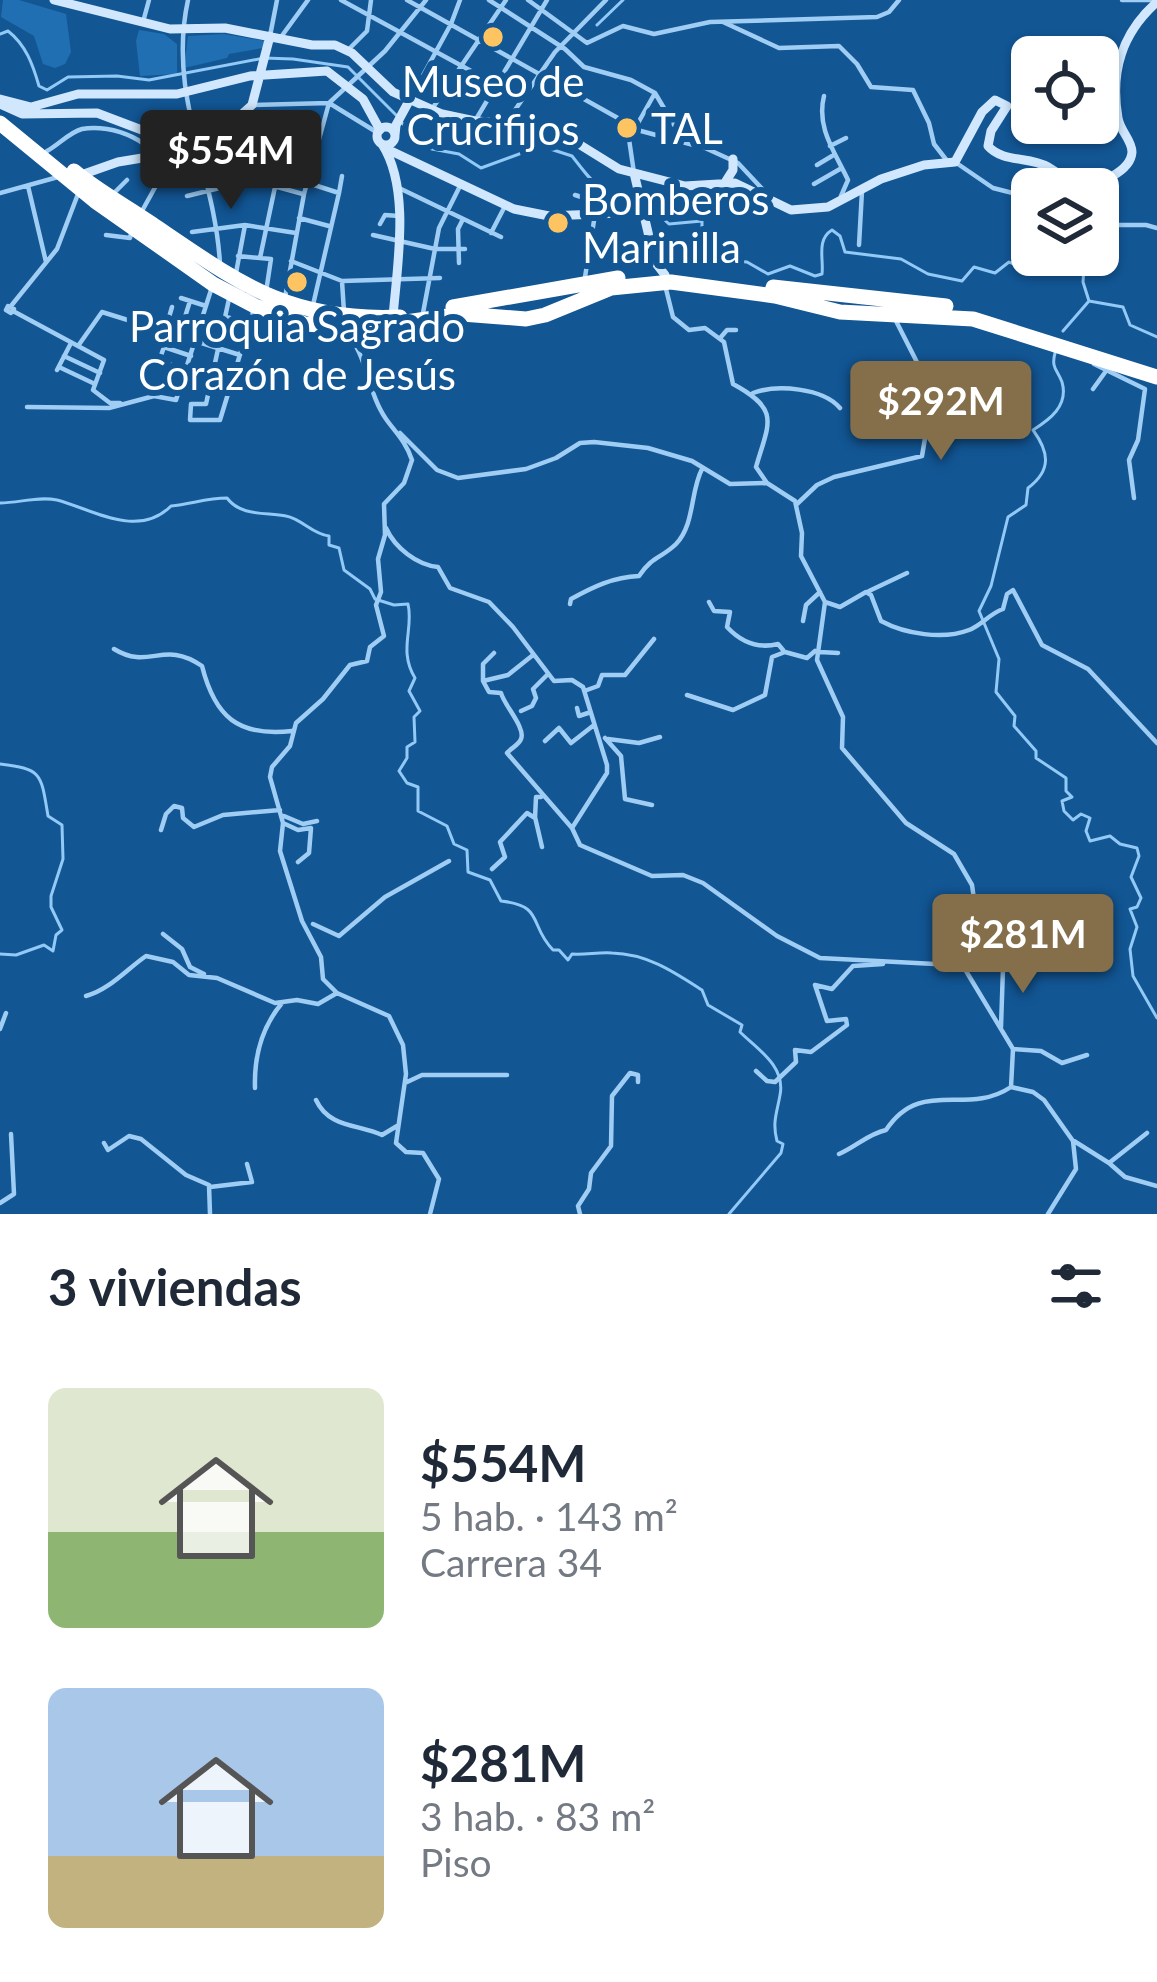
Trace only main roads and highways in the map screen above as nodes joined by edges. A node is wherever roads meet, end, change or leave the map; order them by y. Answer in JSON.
{"nodes":[{"id":1,"x":54,"y":0,"type":"edge"},
{"id":2,"x":1157,"y":1,"type":"edge"},
{"id":3,"x":102,"y":6,"type":"edge"},
{"id":4,"x":273,"y":41,"type":"junction"},
{"id":5,"x":261,"y":72,"type":"junction"},
{"id":6,"x":406,"y":105,"type":"junction"},
{"id":7,"x":2,"y":109,"type":"edge"},
{"id":8,"x":234,"y":121,"type":"junction"},
{"id":9,"x":387,"y":137,"type":"junction"},
{"id":10,"x":733,"y":159,"type":"road end"},
{"id":11,"x":634,"y":173,"type":"junction"},
{"id":12,"x":76,"y":180,"type":"junction"},
{"id":13,"x":725,"y":182,"type":"junction"},
{"id":14,"x":103,"y":199,"type":"junction"},
{"id":15,"x":642,"y":203,"type":"junction"},
{"id":16,"x":144,"y":223,"type":"junction"},
{"id":17,"x":160,"y":247,"type":"junction"},
{"id":18,"x":656,"y":274,"type":"junction"},
{"id":19,"x":216,"y":277,"type":"junction"},
{"id":20,"x":556,"y":288,"type":"junction"},
{"id":21,"x":829,"y":292,"type":"junction"},
{"id":22,"x":254,"y":299,"type":"junction"},
{"id":23,"x":574,"y":301,"type":"junction"},
{"id":24,"x":816,"y":306,"type":"junction"},
{"id":25,"x":463,"y":310,"type":"junction"},
{"id":26,"x":389,"y":322,"type":"junction"},
{"id":27,"x":346,"y":327,"type":"junction"},
{"id":28,"x":1157,"y":368,"type":"edge"},
{"id":29,"x":1157,"y":378,"type":"edge"}],
"edges":[{"from":1,"to":3,"type":"main road"},
{"from":2,"to":13,"type":"main road"},
{"from":3,"to":4,"type":"main road"},
{"from":4,"to":5,"type":"main road"},
{"from":4,"to":6,"type":"main road"},
{"from":5,"to":7,"type":"main road"},
{"from":5,"to":8,"type":"main road"},
{"from":5,"to":9,"type":"main road"},
{"from":6,"to":9,"type":"main road"},
{"from":6,"to":11,"type":"main road"},
{"from":7,"to":8,"type":"main road"},
{"from":7,"to":12,"type":"highway"},
{"from":7,"to":12,"type":"highway"},
{"from":8,"to":12,"type":"main road"},
{"from":9,"to":15,"type":"main road"},
{"from":9,"to":26,"type":"main road"},
{"from":10,"to":13,"type":"main road"},
{"from":11,"to":13,"type":"main road"},
{"from":11,"to":15,"type":"main road"},
{"from":12,"to":14,"type":"highway"},
{"from":14,"to":16,"type":"highway"},
{"from":14,"to":17,"type":"highway"},
{"from":15,"to":18,"type":"main road"},
{"from":16,"to":17,"type":"highway"},
{"from":16,"to":19,"type":"highway"},
{"from":17,"to":19,"type":"highway"},
{"from":18,"to":20,"type":"highway"},
{"from":18,"to":21,"type":"highway"},
{"from":18,"to":23,"type":"highway"},
{"from":18,"to":24,"type":"highway"},
{"from":19,"to":22,"type":"highway"},
{"from":20,"to":23,"type":"highway"},
{"from":20,"to":25,"type":"highway"},
{"from":21,"to":24,"type":"highway"},
{"from":21,"to":28,"type":"highway"},
{"from":22,"to":27,"type":"highway"},
{"from":22,"to":27,"type":"highway"},
{"from":23,"to":25,"type":"highway"},
{"from":24,"to":29,"type":"highway"},
{"from":25,"to":26,"type":"highway"},
{"from":25,"to":26,"type":"highway"},
{"from":26,"to":27,"type":"highway"}]}
